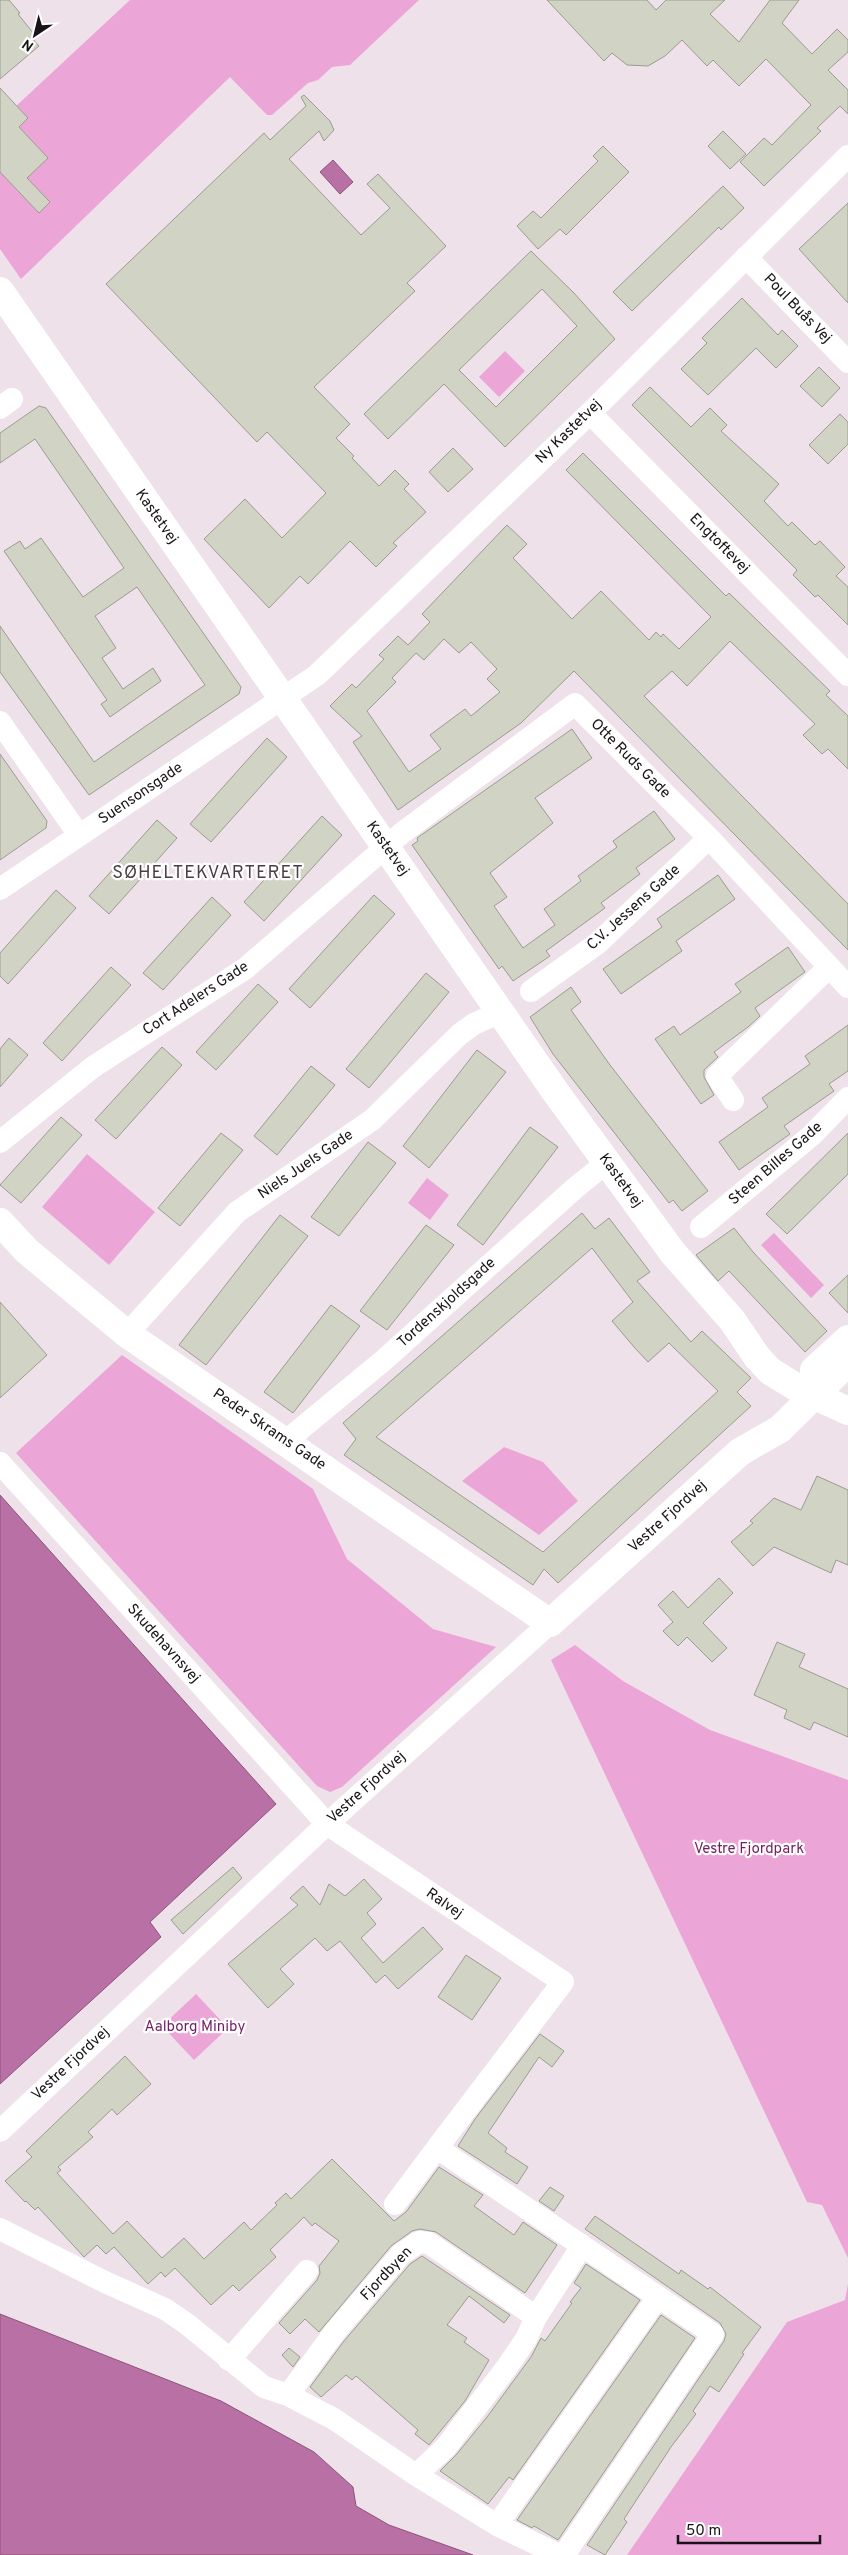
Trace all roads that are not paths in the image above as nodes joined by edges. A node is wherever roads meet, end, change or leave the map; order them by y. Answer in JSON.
{"nodes":[{"id":1,"x":848,"y":156,"type":"edge"},
{"id":2,"x":746,"y":257,"type":"junction"},
{"id":3,"x":0,"y":292,"type":"edge"},
{"id":4,"x":848,"y":362,"type":"edge"},
{"id":5,"x":590,"y":413,"type":"junction"},
{"id":6,"x":848,"y":675,"type":"edge"},
{"id":7,"x":282,"y":699,"type":"junction"},
{"id":8,"x":0,"y":722,"type":"edge"},
{"id":9,"x":79,"y":835,"type":"junction"},
{"id":10,"x":709,"y":838,"type":"junction"},
{"id":11,"x":385,"y":847,"type":"junction"},
{"id":12,"x":0,"y":889,"type":"edge"},
{"id":13,"x":829,"y":967,"type":"junction"},
{"id":14,"x":848,"y":987,"type":"edge"},
{"id":15,"x":531,"y":990,"type":"dead end"},
{"id":16,"x":500,"y":1012,"type":"junction"},
{"id":17,"x":848,"y":1098,"type":"edge"},
{"id":18,"x":733,"y":1100,"type":"dead end"},
{"id":19,"x":0,"y":1142,"type":"edge"},
{"id":20,"x":606,"y":1163,"type":"junction"},
{"id":21,"x":0,"y":1222,"type":"edge"},
{"id":22,"x":700,"y":1227,"type":"dead end"},
{"id":23,"x":128,"y":1334,"type":"junction"},
{"id":24,"x":848,"y":1339,"type":"edge"},
{"id":25,"x":825,"y":1379,"type":"edge"},
{"id":26,"x":848,"y":1411,"type":"edge"},
{"id":27,"x":286,"y":1441,"type":"junction"},
{"id":28,"x":0,"y":1463,"type":"edge"},
{"id":29,"x":550,"y":1624,"type":"junction"},
{"id":30,"x":327,"y":1824,"type":"junction"},
{"id":31,"x":0,"y":2131,"type":"edge"},
{"id":32,"x":437,"y":2148,"type":"junction"},
{"id":33,"x":395,"y":2204,"type":"dead end"},
{"id":34,"x":0,"y":2229,"type":"edge"},
{"id":35,"x":582,"y":2246,"type":"junction"},
{"id":36,"x":307,"y":2271,"type":"dead end"},
{"id":37,"x":658,"y":2297,"type":"junction"},
{"id":38,"x":536,"y":2317,"type":"junction"},
{"id":39,"x":229,"y":2360,"type":"junction"},
{"id":40,"x":288,"y":2395,"type":"junction"},
{"id":41,"x":416,"y":2475,"type":"junction"},
{"id":42,"x":497,"y":2525,"type":"junction"},
{"id":43,"x":559,"y":2555,"type":"edge"},
{"id":44,"x":564,"y":2555,"type":"edge"}],
"edges":[{"from":1,"to":2,"type":"street","name":"Ny Kastetvej"},
{"from":2,"to":4,"type":"street","name":"Poul Buås Vej"},
{"from":2,"to":5,"type":"street","name":"Ny Kastetvej"},
{"from":3,"to":7,"type":"street","name":"Kastetvej"},
{"from":5,"to":6,"type":"street","name":"Engtoftevej"},
{"from":5,"to":7,"type":"street","name":"Ny Kastetvej"},
{"from":7,"to":9,"type":"street","name":"Suensonsgade"},
{"from":7,"to":11,"type":"street","name":"Kastetvej"},
{"from":8,"to":9,"type":"street"},
{"from":9,"to":12,"type":"street","name":"Suensonsgade"},
{"from":10,"to":11,"type":"street","name":"Otte Ruds Gade"},
{"from":10,"to":13,"type":"street","name":"Otte Ruds Gade"},
{"from":10,"to":15,"type":"street","name":"C.V. Jessens Gade"},
{"from":11,"to":16,"type":"street","name":"Kastetvej"},
{"from":11,"to":19,"type":"street","name":"Cort Adelers Gade"},
{"from":13,"to":14,"type":"street","name":"Otte Ruds Gade"},
{"from":13,"to":18,"type":"street"},
{"from":16,"to":20,"type":"street","name":"Kastetvej"},
{"from":16,"to":23,"type":"street","name":"Niels Juels Gade"},
{"from":17,"to":22,"type":"street","name":"Steen Billes Gade"},
{"from":20,"to":25,"type":"street","name":"Kastetvej"},
{"from":20,"to":27,"type":"street","name":"Tordenskjoldsgade"},
{"from":21,"to":23,"type":"street","name":"Peder Skrams Gade"},
{"from":23,"to":27,"type":"street","name":"Peder Skrams Gade"},
{"from":24,"to":25,"type":"street","name":"Vestre Fjordvej"},
{"from":25,"to":26,"type":"street","name":"Kastetvej"},
{"from":25,"to":29,"type":"street","name":"Vestre Fjordvej"},
{"from":27,"to":29,"type":"street","name":"Peder Skrams Gade"},
{"from":28,"to":30,"type":"street","name":"Skudehavnsvej"},
{"from":29,"to":30,"type":"street","name":"Vestre Fjordvej"},
{"from":30,"to":31,"type":"street","name":"Vestre Fjordvej"},
{"from":30,"to":32,"type":"street","name":"Ralvej"},
{"from":32,"to":33,"type":"street"},
{"from":32,"to":35,"type":"street"},
{"from":34,"to":39,"type":"street"},
{"from":35,"to":37,"type":"street"},
{"from":35,"to":38,"type":"street"},
{"from":36,"to":39,"type":"street"},
{"from":37,"to":42,"type":"street"},
{"from":37,"to":44,"type":"street"},
{"from":38,"to":40,"type":"street","name":"Fjordbyen"},
{"from":38,"to":41,"type":"street"},
{"from":39,"to":40,"type":"street"},
{"from":40,"to":41,"type":"street"},
{"from":41,"to":42,"type":"street"},
{"from":42,"to":43,"type":"street"}]}
